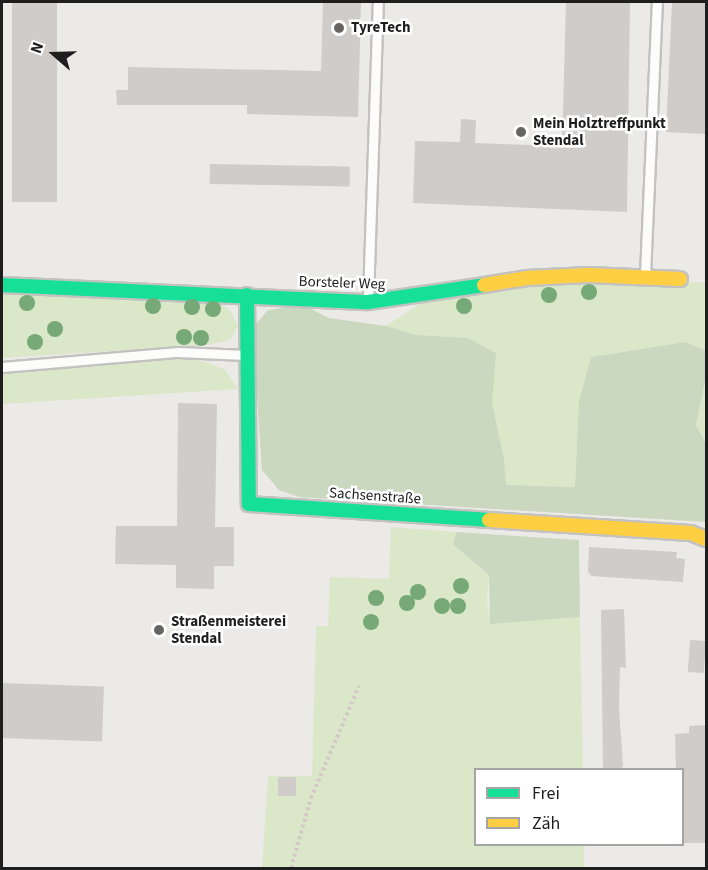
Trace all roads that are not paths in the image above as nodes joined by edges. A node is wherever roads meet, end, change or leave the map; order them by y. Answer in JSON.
{"nodes":[{"id":1,"x":378,"y":2,"type":"edge"},
{"id":2,"x":657,"y":2,"type":"edge"},
{"id":3,"x":645,"y":278,"type":"junction"},
{"id":4,"x":680,"y":279,"type":"dead end"},
{"id":5,"x":2,"y":285,"type":"edge"},
{"id":6,"x":247,"y":295,"type":"junction"},
{"id":7,"x":368,"y":302,"type":"junction"},
{"id":8,"x":246,"y":355,"type":"junction"},
{"id":9,"x":2,"y":367,"type":"edge"},
{"id":10,"x":706,"y":539,"type":"edge"}],
"edges":[{"from":1,"to":7,"type":"lane"},
{"from":2,"to":3,"type":"lane"},
{"from":3,"to":4,"type":"street","name":"Borsteler Weg"},
{"from":3,"to":7,"type":"street","name":"Borsteler Weg"},
{"from":5,"to":6,"type":"street","name":"Borsteler Weg"},
{"from":6,"to":7,"type":"street","name":"Borsteler Weg"},
{"from":6,"to":8,"type":"street","name":"Sachsenstraße"},
{"from":8,"to":9,"type":"lane"},
{"from":8,"to":10,"type":"street","name":"Sachsenstraße"}]}
